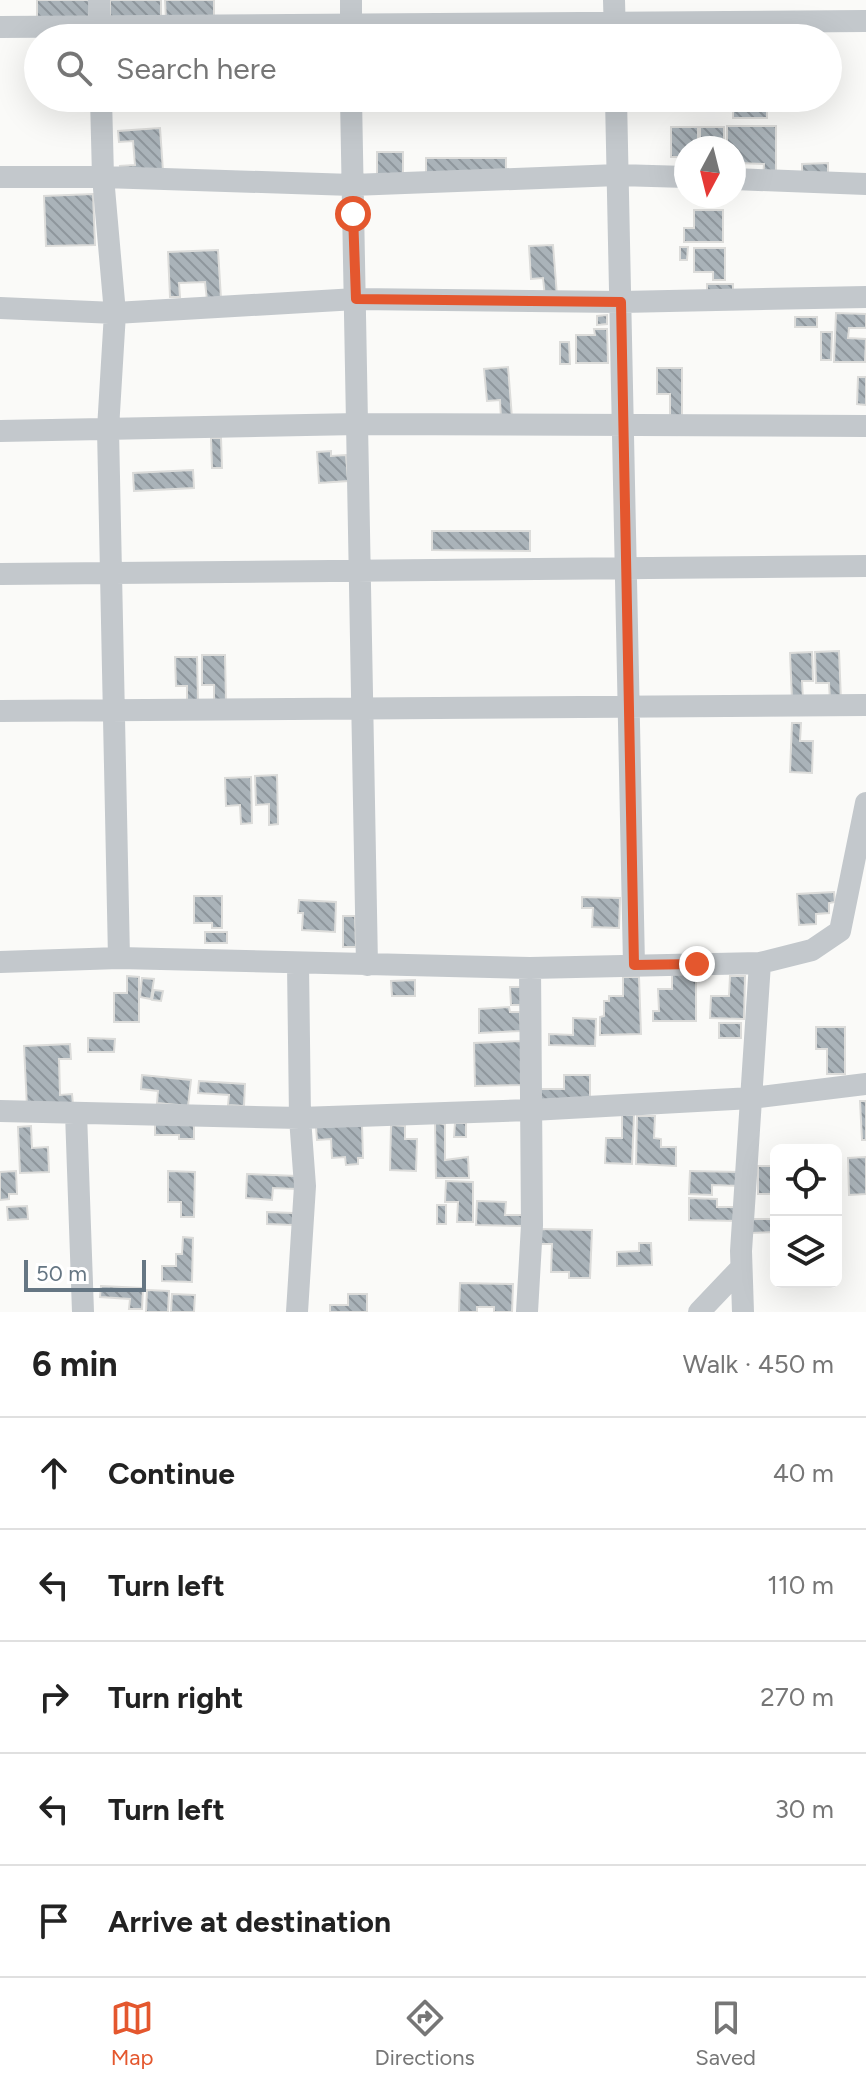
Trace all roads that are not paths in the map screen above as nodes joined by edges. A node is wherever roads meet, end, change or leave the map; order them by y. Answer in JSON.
{"nodes":[{"id":1,"x":99,"y":0,"type":"edge"},
{"id":2,"x":351,"y":0,"type":"edge"},
{"id":3,"x":614,"y":0,"type":"edge"},
{"id":4,"x":866,"y":21,"type":"edge"},
{"id":5,"x":100,"y":24,"type":"edge"},
{"id":6,"x":351,"y":24,"type":"edge"},
{"id":7,"x":614,"y":24,"type":"edge"},
{"id":8,"x":782,"y":24,"type":"edge"},
{"id":9,"x":0,"y":27,"type":"edge"},
{"id":10,"x":24,"y":28,"type":"edge"},
{"id":11,"x":101,"y":112,"type":"edge"},
{"id":12,"x":351,"y":112,"type":"edge"},
{"id":13,"x":616,"y":112,"type":"edge"},
{"id":14,"x":618,"y":175,"type":"junction"},
{"id":15,"x":0,"y":177,"type":"edge"},
{"id":16,"x":103,"y":177,"type":"junction"},
{"id":17,"x":674,"y":177,"type":"edge"},
{"id":18,"x":746,"y":179,"type":"edge"},
{"id":19,"x":866,"y":184,"type":"edge"},
{"id":20,"x":352,"y":185,"type":"junction"},
{"id":21,"x":866,"y":297,"type":"edge"},
{"id":22,"x":356,"y":299,"type":"junction"},
{"id":23,"x":621,"y":302,"type":"junction"},
{"id":24,"x":0,"y":308,"type":"edge"},
{"id":25,"x":115,"y":313,"type":"junction"},
{"id":26,"x":358,"y":424,"type":"junction"},
{"id":27,"x":623,"y":425,"type":"junction"},
{"id":28,"x":866,"y":426,"type":"edge"},
{"id":29,"x":108,"y":429,"type":"junction"},
{"id":30,"x":0,"y":431,"type":"edge"},
{"id":31,"x":866,"y":566,"type":"edge"},
{"id":32,"x":626,"y":568,"type":"junction"},
{"id":33,"x":360,"y":570,"type":"junction"},
{"id":34,"x":111,"y":573,"type":"junction"},
{"id":35,"x":0,"y":574,"type":"edge"},
{"id":36,"x":866,"y":705,"type":"edge"},
{"id":37,"x":629,"y":707,"type":"junction"},
{"id":38,"x":362,"y":709,"type":"junction"},
{"id":39,"x":114,"y":710,"type":"junction"},
{"id":40,"x":0,"y":711,"type":"edge"},
{"id":41,"x":866,"y":803,"type":"edge"},
{"id":42,"x":119,"y":958,"type":"junction"},
{"id":43,"x":0,"y":962,"type":"edge"},
{"id":44,"x":760,"y":963,"type":"junction"},
{"id":45,"x":298,"y":964,"type":"junction"},
{"id":46,"x":367,"y":965,"type":"junction"},
{"id":47,"x":634,"y":965,"type":"junction"},
{"id":48,"x":530,"y":968,"type":"junction"},
{"id":49,"x":866,"y":1084,"type":"edge"},
{"id":50,"x":752,"y":1098,"type":"junction"},
{"id":51,"x":532,"y":1110,"type":"junction"},
{"id":52,"x":0,"y":1111,"type":"edge"},
{"id":53,"x":76,"y":1113,"type":"junction"},
{"id":54,"x":300,"y":1118,"type":"junction"},
{"id":55,"x":740,"y":1269,"type":"junction"},
{"id":56,"x":83,"y":1312,"type":"edge"},
{"id":57,"x":297,"y":1312,"type":"edge"},
{"id":58,"x":527,"y":1312,"type":"edge"},
{"id":59,"x":699,"y":1312,"type":"edge"},
{"id":60,"x":743,"y":1312,"type":"edge"}],
"edges":[{"from":1,"to":5,"type":"street"},
{"from":2,"to":6,"type":"street"},
{"from":3,"to":7,"type":"street"},
{"from":4,"to":8,"type":"street"},
{"from":9,"to":10,"type":"street"},
{"from":11,"to":16,"type":"street"},
{"from":12,"to":20,"type":"street"},
{"from":13,"to":14,"type":"street"},
{"from":14,"to":17,"type":"street"},
{"from":14,"to":20,"type":"street"},
{"from":14,"to":23,"type":"street"},
{"from":15,"to":16,"type":"street"},
{"from":16,"to":20,"type":"street"},
{"from":16,"to":25,"type":"street"},
{"from":18,"to":19,"type":"street"},
{"from":20,"to":22,"type":"street"},
{"from":21,"to":23,"type":"street"},
{"from":22,"to":23,"type":"street"},
{"from":22,"to":25,"type":"street"},
{"from":22,"to":26,"type":"street"},
{"from":23,"to":27,"type":"street"},
{"from":24,"to":25,"type":"street"},
{"from":25,"to":29,"type":"street"},
{"from":26,"to":27,"type":"street"},
{"from":26,"to":29,"type":"street"},
{"from":26,"to":33,"type":"street"},
{"from":27,"to":28,"type":"street"},
{"from":27,"to":32,"type":"street"},
{"from":29,"to":30,"type":"street"},
{"from":29,"to":34,"type":"street"},
{"from":31,"to":32,"type":"street"},
{"from":32,"to":33,"type":"street"},
{"from":32,"to":37,"type":"street"},
{"from":33,"to":34,"type":"street"},
{"from":33,"to":38,"type":"street"},
{"from":34,"to":35,"type":"street"},
{"from":34,"to":39,"type":"street"},
{"from":36,"to":37,"type":"street"},
{"from":37,"to":38,"type":"street"},
{"from":37,"to":47,"type":"street"},
{"from":38,"to":39,"type":"street"},
{"from":38,"to":46,"type":"street"},
{"from":39,"to":40,"type":"street"},
{"from":39,"to":42,"type":"street"},
{"from":41,"to":44,"type":"street"},
{"from":42,"to":43,"type":"street"},
{"from":42,"to":45,"type":"street"},
{"from":44,"to":47,"type":"street"},
{"from":44,"to":50,"type":"street"},
{"from":45,"to":46,"type":"street"},
{"from":45,"to":54,"type":"street"},
{"from":46,"to":48,"type":"street"},
{"from":47,"to":48,"type":"street"},
{"from":48,"to":51,"type":"street"},
{"from":49,"to":50,"type":"street"},
{"from":50,"to":51,"type":"street"},
{"from":50,"to":55,"type":"street"},
{"from":51,"to":54,"type":"street"},
{"from":51,"to":58,"type":"street"},
{"from":52,"to":53,"type":"street"},
{"from":53,"to":54,"type":"street"},
{"from":53,"to":56,"type":"street"},
{"from":54,"to":57,"type":"street"},
{"from":55,"to":59,"type":"street"},
{"from":55,"to":60,"type":"street"}]}
